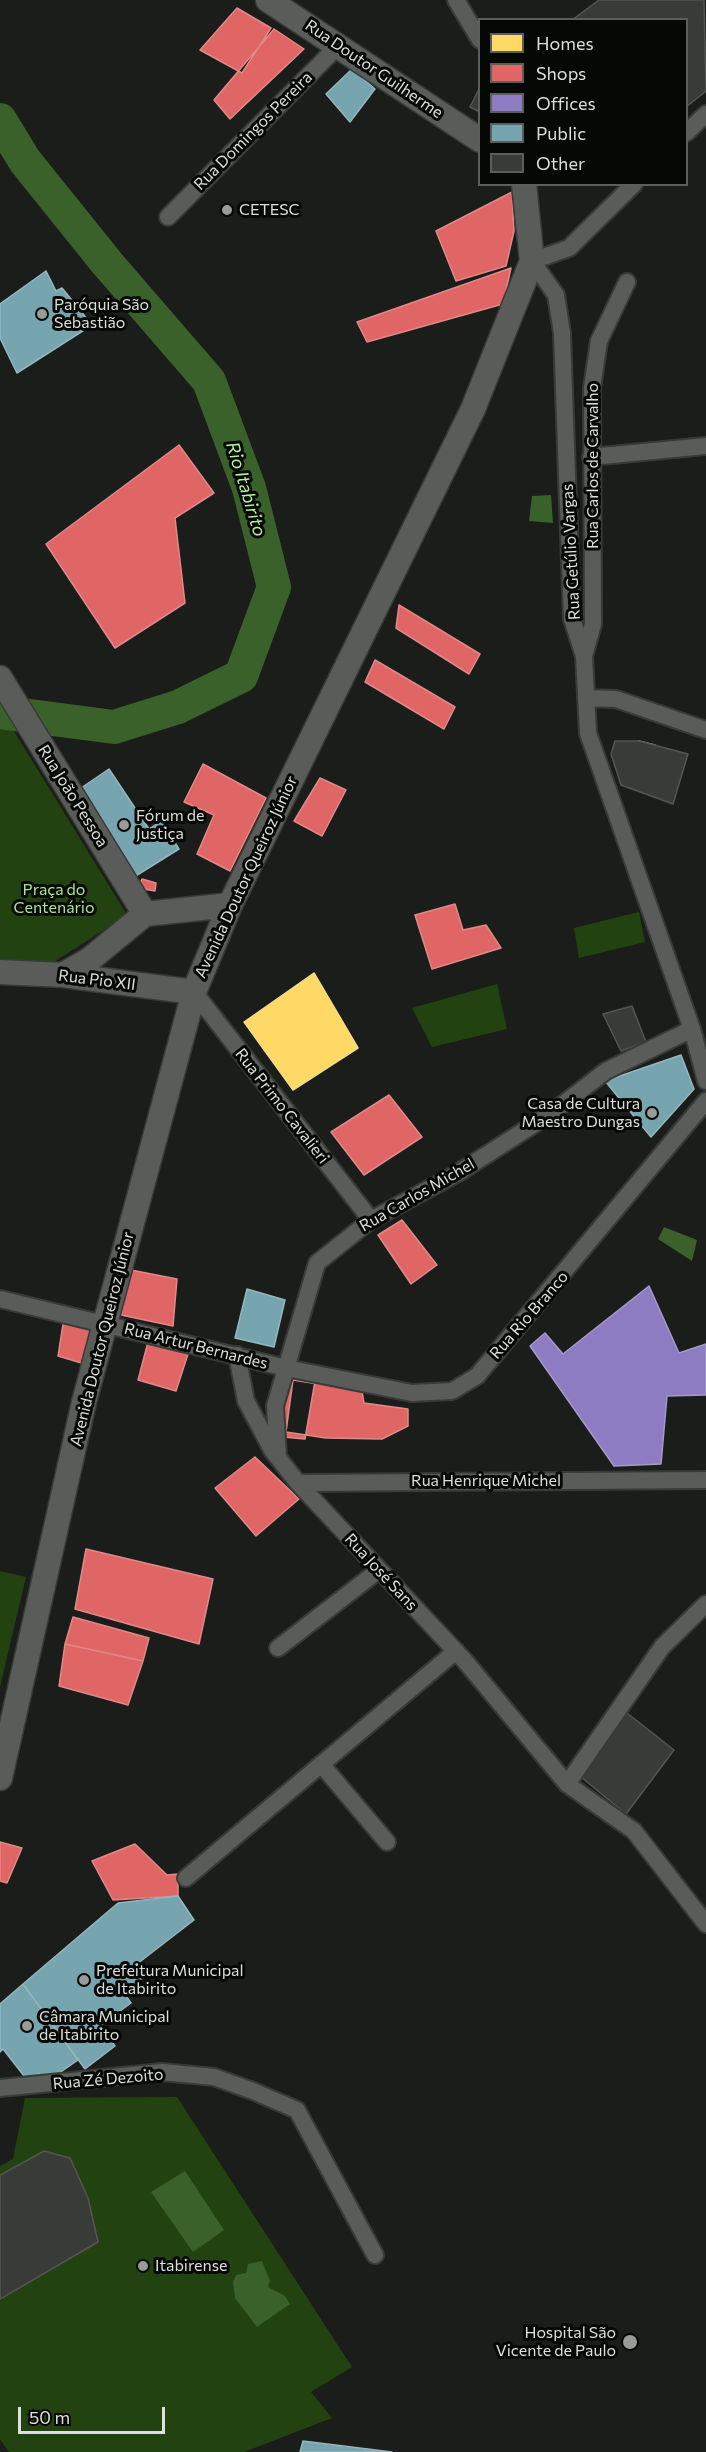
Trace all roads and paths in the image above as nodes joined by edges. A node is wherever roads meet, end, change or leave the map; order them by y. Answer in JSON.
{"nodes":[{"id":1,"x":268,"y":0,"type":"edge"},
{"id":2,"x":456,"y":0,"type":"edge"},
{"id":3,"x":478,"y":37,"type":"edge"},
{"id":4,"x":339,"y":45,"type":"junction"},
{"id":5,"x":706,"y":114,"type":"edge"},
{"id":6,"x":688,"y":132,"type":"edge"},
{"id":7,"x":478,"y":139,"type":"edge"},
{"id":8,"x":524,"y":186,"type":"edge"},
{"id":9,"x":632,"y":186,"type":"edge"},
{"id":10,"x":168,"y":217,"type":"dead end"},
{"id":11,"x":532,"y":261,"type":"junction"},
{"id":12,"x":627,"y":282,"type":"dead end"},
{"id":13,"x":706,"y":446,"type":"edge"},
{"id":14,"x":591,"y":457,"type":"junction"},
{"id":15,"x":584,"y":656,"type":"junction"},
{"id":16,"x":0,"y":678,"type":"edge"},
{"id":17,"x":586,"y":698,"type":"junction"},
{"id":18,"x":706,"y":730,"type":"edge"},
{"id":19,"x":230,"y":904,"type":"junction"},
{"id":20,"x":145,"y":914,"type":"junction"},
{"id":21,"x":0,"y":972,"type":"edge"},
{"id":22,"x":63,"y":975,"type":"junction"},
{"id":23,"x":194,"y":992,"type":"junction"},
{"id":24,"x":692,"y":1029,"type":"junction"},
{"id":25,"x":706,"y":1081,"type":"edge"},
{"id":26,"x":706,"y":1101,"type":"edge"},
{"id":27,"x":371,"y":1220,"type":"junction"},
{"id":28,"x":0,"y":1299,"type":"edge"},
{"id":29,"x":105,"y":1324,"type":"junction"},
{"id":30,"x":237,"y":1355,"type":"junction"},
{"id":31,"x":286,"y":1368,"type":"junction"},
{"id":32,"x":278,"y":1457,"type":"junction"},
{"id":33,"x":706,"y":1480,"type":"edge"},
{"id":34,"x":298,"y":1483,"type":"junction"},
{"id":35,"x":379,"y":1570,"type":"junction"},
{"id":36,"x":706,"y":1604,"type":"edge"},
{"id":37,"x":278,"y":1648,"type":"dead end"},
{"id":38,"x":460,"y":1656,"type":"junction"},
{"id":39,"x":321,"y":1764,"type":"junction"},
{"id":40,"x":0,"y":1778,"type":"edge"},
{"id":41,"x":567,"y":1784,"type":"junction"},
{"id":42,"x":387,"y":1842,"type":"dead end"},
{"id":43,"x":186,"y":1878,"type":"dead end"},
{"id":44,"x":706,"y":1924,"type":"edge"},
{"id":45,"x":0,"y":2088,"type":"edge"},
{"id":46,"x":375,"y":2256,"type":"dead end"}],
"edges":[{"from":1,"to":4,"type":"main road","name":"Rua Doutor Guilherme"},
{"from":2,"to":3,"type":"street"},
{"from":4,"to":7,"type":"main road","name":"Rua Doutor Guilherme"},
{"from":4,"to":10,"type":"street","name":"Rua Domingos Pereira"},
{"from":5,"to":6,"type":"street"},
{"from":8,"to":11,"type":"main road","name":"Avenida Doutor Queiroz Júnior"},
{"from":9,"to":11,"type":"street"},
{"from":11,"to":15,"type":"street","name":"Rua Getúlio Vargas"},
{"from":11,"to":19,"type":"main road","name":"Avenida Doutor Queiroz Júnior"},
{"from":12,"to":14,"type":"street","name":"Rua Carlos de Carvalho"},
{"from":13,"to":14,"type":"street"},
{"from":14,"to":15,"type":"street","name":"Rua Carlos de Carvalho"},
{"from":15,"to":17,"type":"street","name":"Rua Getúlio Vargas"},
{"from":16,"to":20,"type":"main road","name":"Rua João Pessoa"},
{"from":17,"to":18,"type":"street"},
{"from":17,"to":24,"type":"street","name":"Rua Getúlio Vargas"},
{"from":19,"to":20,"type":"main road"},
{"from":19,"to":23,"type":"main road","name":"Avenida Doutor Queiroz Júnior"},
{"from":20,"to":22,"type":"main road"},
{"from":21,"to":22,"type":"main road","name":"Rua Pio XII"},
{"from":22,"to":23,"type":"main road","name":"Rua Pio XII"},
{"from":23,"to":27,"type":"street","name":"Rua Primo Cavalieri"},
{"from":23,"to":29,"type":"main road","name":"Avenida Doutor Queiroz Júnior"},
{"from":24,"to":25,"type":"street","name":"Rua Getúlio Vargas"},
{"from":24,"to":27,"type":"street","name":"Rua Carlos Michel"},
{"from":26,"to":31,"type":"street","name":"Rua Rio Branco"},
{"from":27,"to":31,"type":"street","name":"Rua Carlos Michel"},
{"from":28,"to":29,"type":"street","name":"Rua Artur Bernardes"},
{"from":29,"to":30,"type":"street","name":"Rua Artur Bernardes"},
{"from":29,"to":40,"type":"main road","name":"Avenida Doutor Queiroz Júnior"},
{"from":30,"to":31,"type":"street","name":"Rua Artur Bernardes"},
{"from":30,"to":32,"type":"street"},
{"from":31,"to":32,"type":"street","name":"Rua Carlos Michel"},
{"from":32,"to":34,"type":"street"},
{"from":33,"to":34,"type":"street","name":"Rua Henrique Michel"},
{"from":34,"to":35,"type":"street","name":"Rua José Sans"},
{"from":35,"to":37,"type":"street"},
{"from":35,"to":38,"type":"street","name":"Rua José Sans"},
{"from":36,"to":41,"type":"street"},
{"from":38,"to":39,"type":"street"},
{"from":38,"to":41,"type":"street","name":"Rua José Sans"},
{"from":39,"to":42,"type":"street"},
{"from":39,"to":43,"type":"street"},
{"from":41,"to":44,"type":"street","name":"Rua José Sans"},
{"from":45,"to":46,"type":"street","name":"Rua Zé Dezoito"}]}
